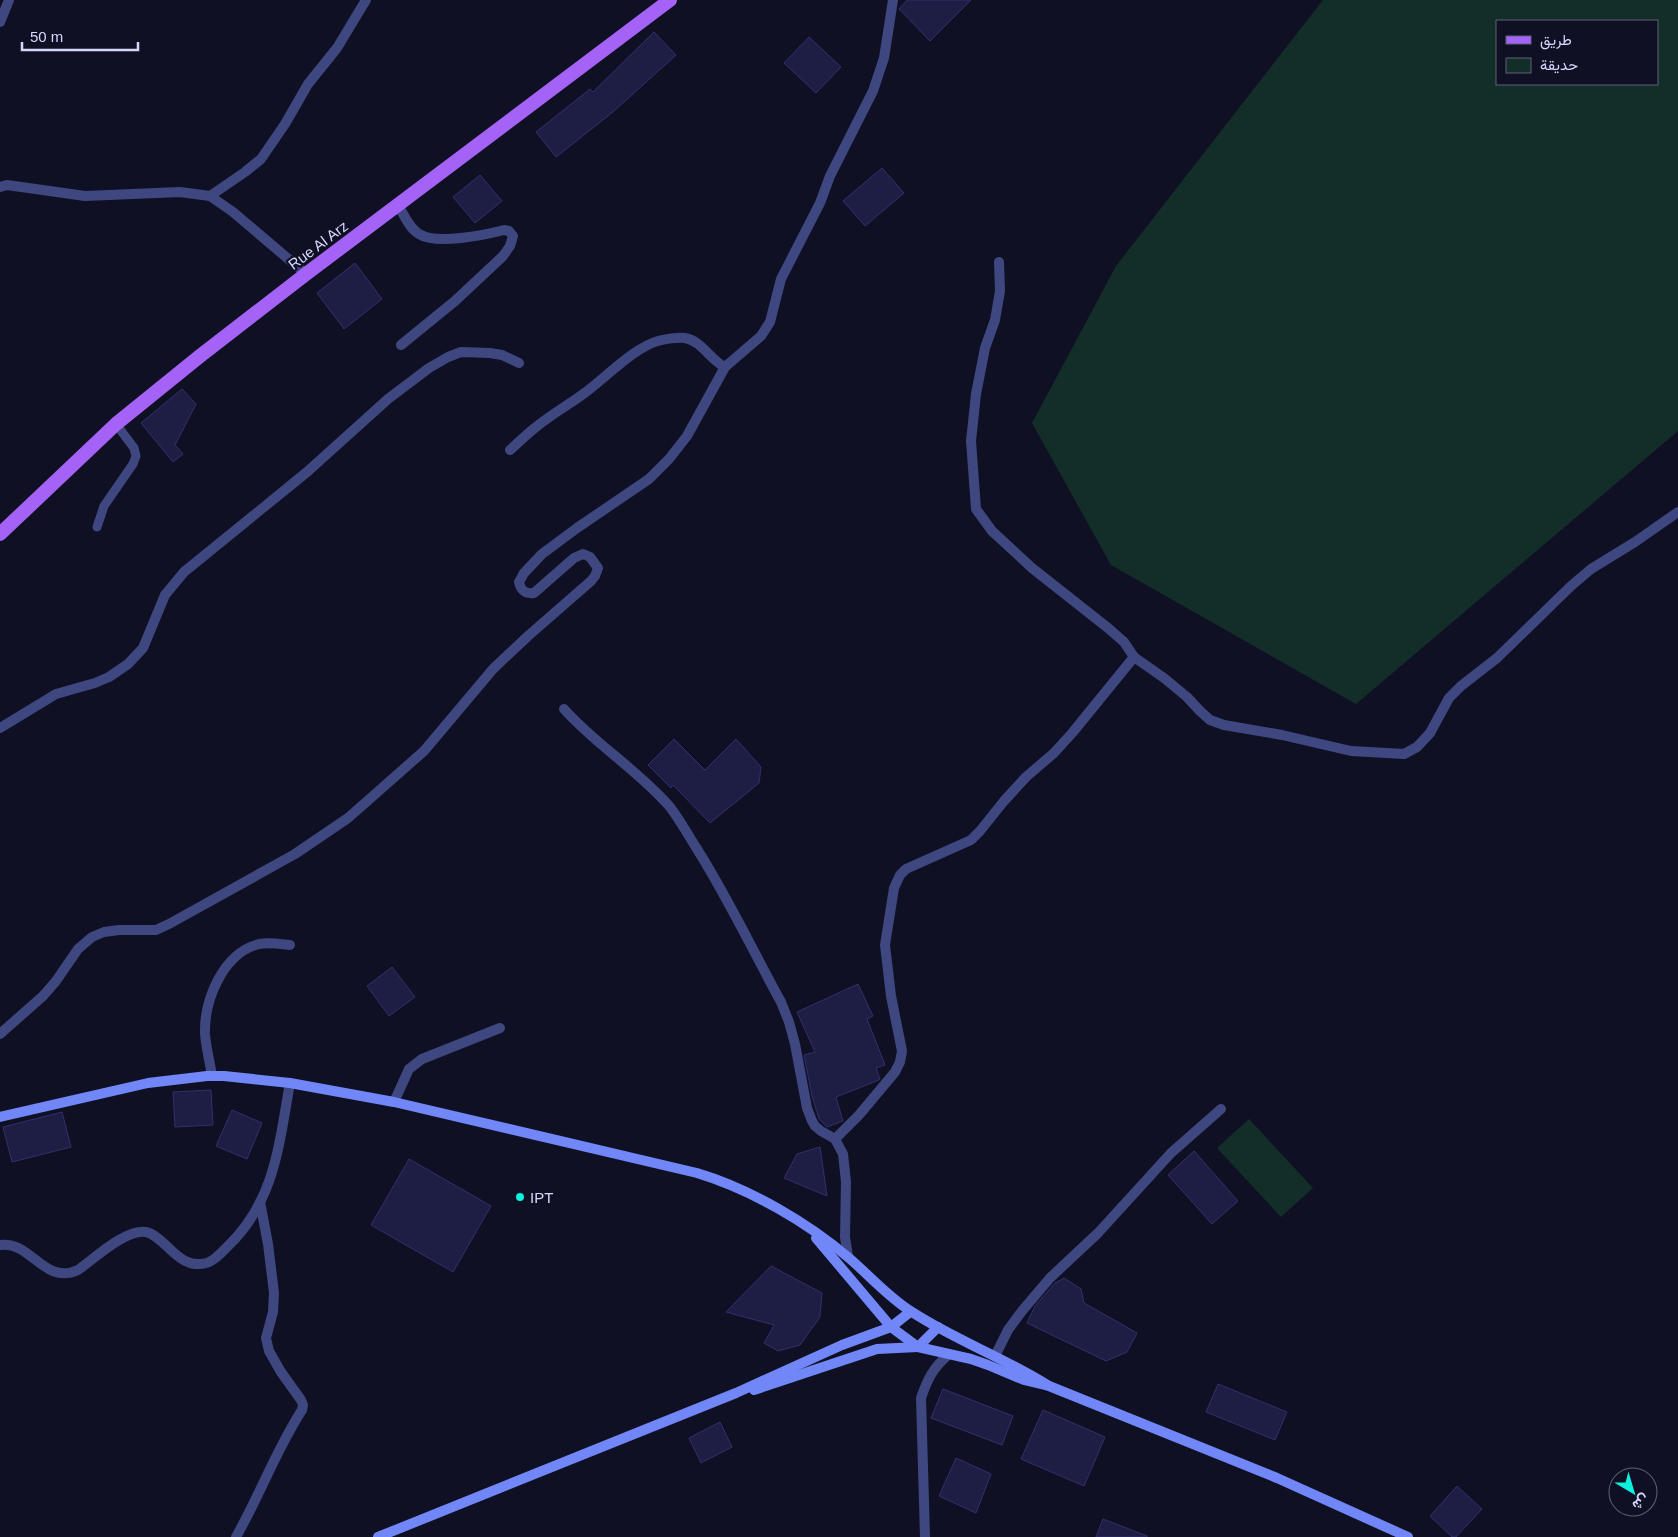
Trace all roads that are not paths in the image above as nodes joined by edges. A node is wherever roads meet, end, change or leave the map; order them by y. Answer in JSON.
{"nodes":[{"id":1,"x":9,"y":0,"type":"edge"},
{"id":2,"x":366,"y":0,"type":"edge"},
{"id":3,"x":670,"y":0,"type":"edge"},
{"id":4,"x":892,"y":0,"type":"edge"},
{"id":5,"x":0,"y":22,"type":"edge"},
{"id":6,"x":2,"y":184,"type":"edge"},
{"id":7,"x":210,"y":196,"type":"junction"},
{"id":8,"x":398,"y":205,"type":"junction"},
{"id":9,"x":999,"y":262,"type":"dead end"},
{"id":10,"x":306,"y":274,"type":"junction"},
{"id":11,"x":401,"y":345,"type":"dead end"},
{"id":12,"x":519,"y":363,"type":"dead end"},
{"id":13,"x":725,"y":367,"type":"junction"},
{"id":14,"x":116,"y":424,"type":"junction"},
{"id":15,"x":510,"y":450,"type":"dead end"},
{"id":16,"x":1678,"y":512,"type":"edge"},
{"id":17,"x":97,"y":527,"type":"dead end"},
{"id":18,"x":0,"y":534,"type":"edge"},
{"id":19,"x":1134,"y":656,"type":"junction"},
{"id":20,"x":564,"y":709,"type":"dead end"},
{"id":21,"x":0,"y":728,"type":"edge"},
{"id":22,"x":290,"y":945,"type":"dead end"},
{"id":23,"x":500,"y":1028,"type":"dead end"},
{"id":24,"x":0,"y":1034,"type":"edge"},
{"id":25,"x":212,"y":1076,"type":"junction"},
{"id":26,"x":290,"y":1083,"type":"junction"},
{"id":27,"x":394,"y":1102,"type":"junction"},
{"id":28,"x":1220,"y":1109,"type":"dead end"},
{"id":29,"x":0,"y":1117,"type":"edge"},
{"id":30,"x":836,"y":1139,"type":"junction"},
{"id":31,"x":260,"y":1202,"type":"junction"},
{"id":32,"x":805,"y":1226,"type":"junction"},
{"id":33,"x":0,"y":1245,"type":"edge"},
{"id":34,"x":848,"y":1257,"type":"junction"},
{"id":35,"x":910,"y":1312,"type":"junction"},
{"id":36,"x":891,"y":1327,"type":"junction"},
{"id":37,"x":938,"y":1327,"type":"junction"},
{"id":38,"x":918,"y":1347,"type":"junction"},
{"id":39,"x":949,"y":1354,"type":"junction"},
{"id":40,"x":995,"y":1356,"type":"junction"},
{"id":41,"x":1049,"y":1386,"type":"junction"},
{"id":42,"x":736,"y":1393,"type":"junction"},
{"id":43,"x":236,"y":1537,"type":"edge"},
{"id":44,"x":378,"y":1537,"type":"edge"},
{"id":45,"x":925,"y":1537,"type":"edge"},
{"id":46,"x":1408,"y":1537,"type":"edge"}],
"edges":[{"from":1,"to":5,"type":"street"},
{"from":2,"to":7,"type":"street"},
{"from":3,"to":8,"type":"main road","name":"Rue Al Arz"},
{"from":4,"to":13,"type":"street"},
{"from":6,"to":7,"type":"street"},
{"from":7,"to":10,"type":"street"},
{"from":8,"to":10,"type":"main road","name":"Rue Al Arz"},
{"from":8,"to":11,"type":"street"},
{"from":9,"to":19,"type":"street"},
{"from":10,"to":14,"type":"main road","name":"Rue Al Arz"},
{"from":12,"to":21,"type":"street"},
{"from":13,"to":15,"type":"street"},
{"from":13,"to":24,"type":"street"},
{"from":14,"to":17,"type":"lane"},
{"from":14,"to":18,"type":"main road","name":"Rue Al Arz"},
{"from":16,"to":19,"type":"street"},
{"from":19,"to":30,"type":"street"},
{"from":20,"to":30,"type":"street"},
{"from":22,"to":25,"type":"street"},
{"from":23,"to":27,"type":"street"},
{"from":25,"to":26,"type":"main road"},
{"from":25,"to":29,"type":"main road"},
{"from":26,"to":27,"type":"main road"},
{"from":26,"to":31,"type":"street"},
{"from":27,"to":32,"type":"main road"},
{"from":28,"to":40,"type":"street"},
{"from":30,"to":34,"type":"street"},
{"from":31,"to":33,"type":"street"},
{"from":31,"to":43,"type":"street"},
{"from":32,"to":34,"type":"main road"},
{"from":32,"to":36,"type":"main road"},
{"from":34,"to":35,"type":"main road"},
{"from":35,"to":36,"type":"main road"},
{"from":35,"to":37,"type":"main road"},
{"from":36,"to":38,"type":"main road"},
{"from":36,"to":42,"type":"main road"},
{"from":37,"to":38,"type":"main road"},
{"from":37,"to":40,"type":"main road"},
{"from":38,"to":39,"type":"main road"},
{"from":38,"to":42,"type":"main road"},
{"from":39,"to":41,"type":"main road"},
{"from":39,"to":45,"type":"street"},
{"from":40,"to":41,"type":"main road"},
{"from":41,"to":46,"type":"main road"},
{"from":42,"to":44,"type":"main road"}]}
